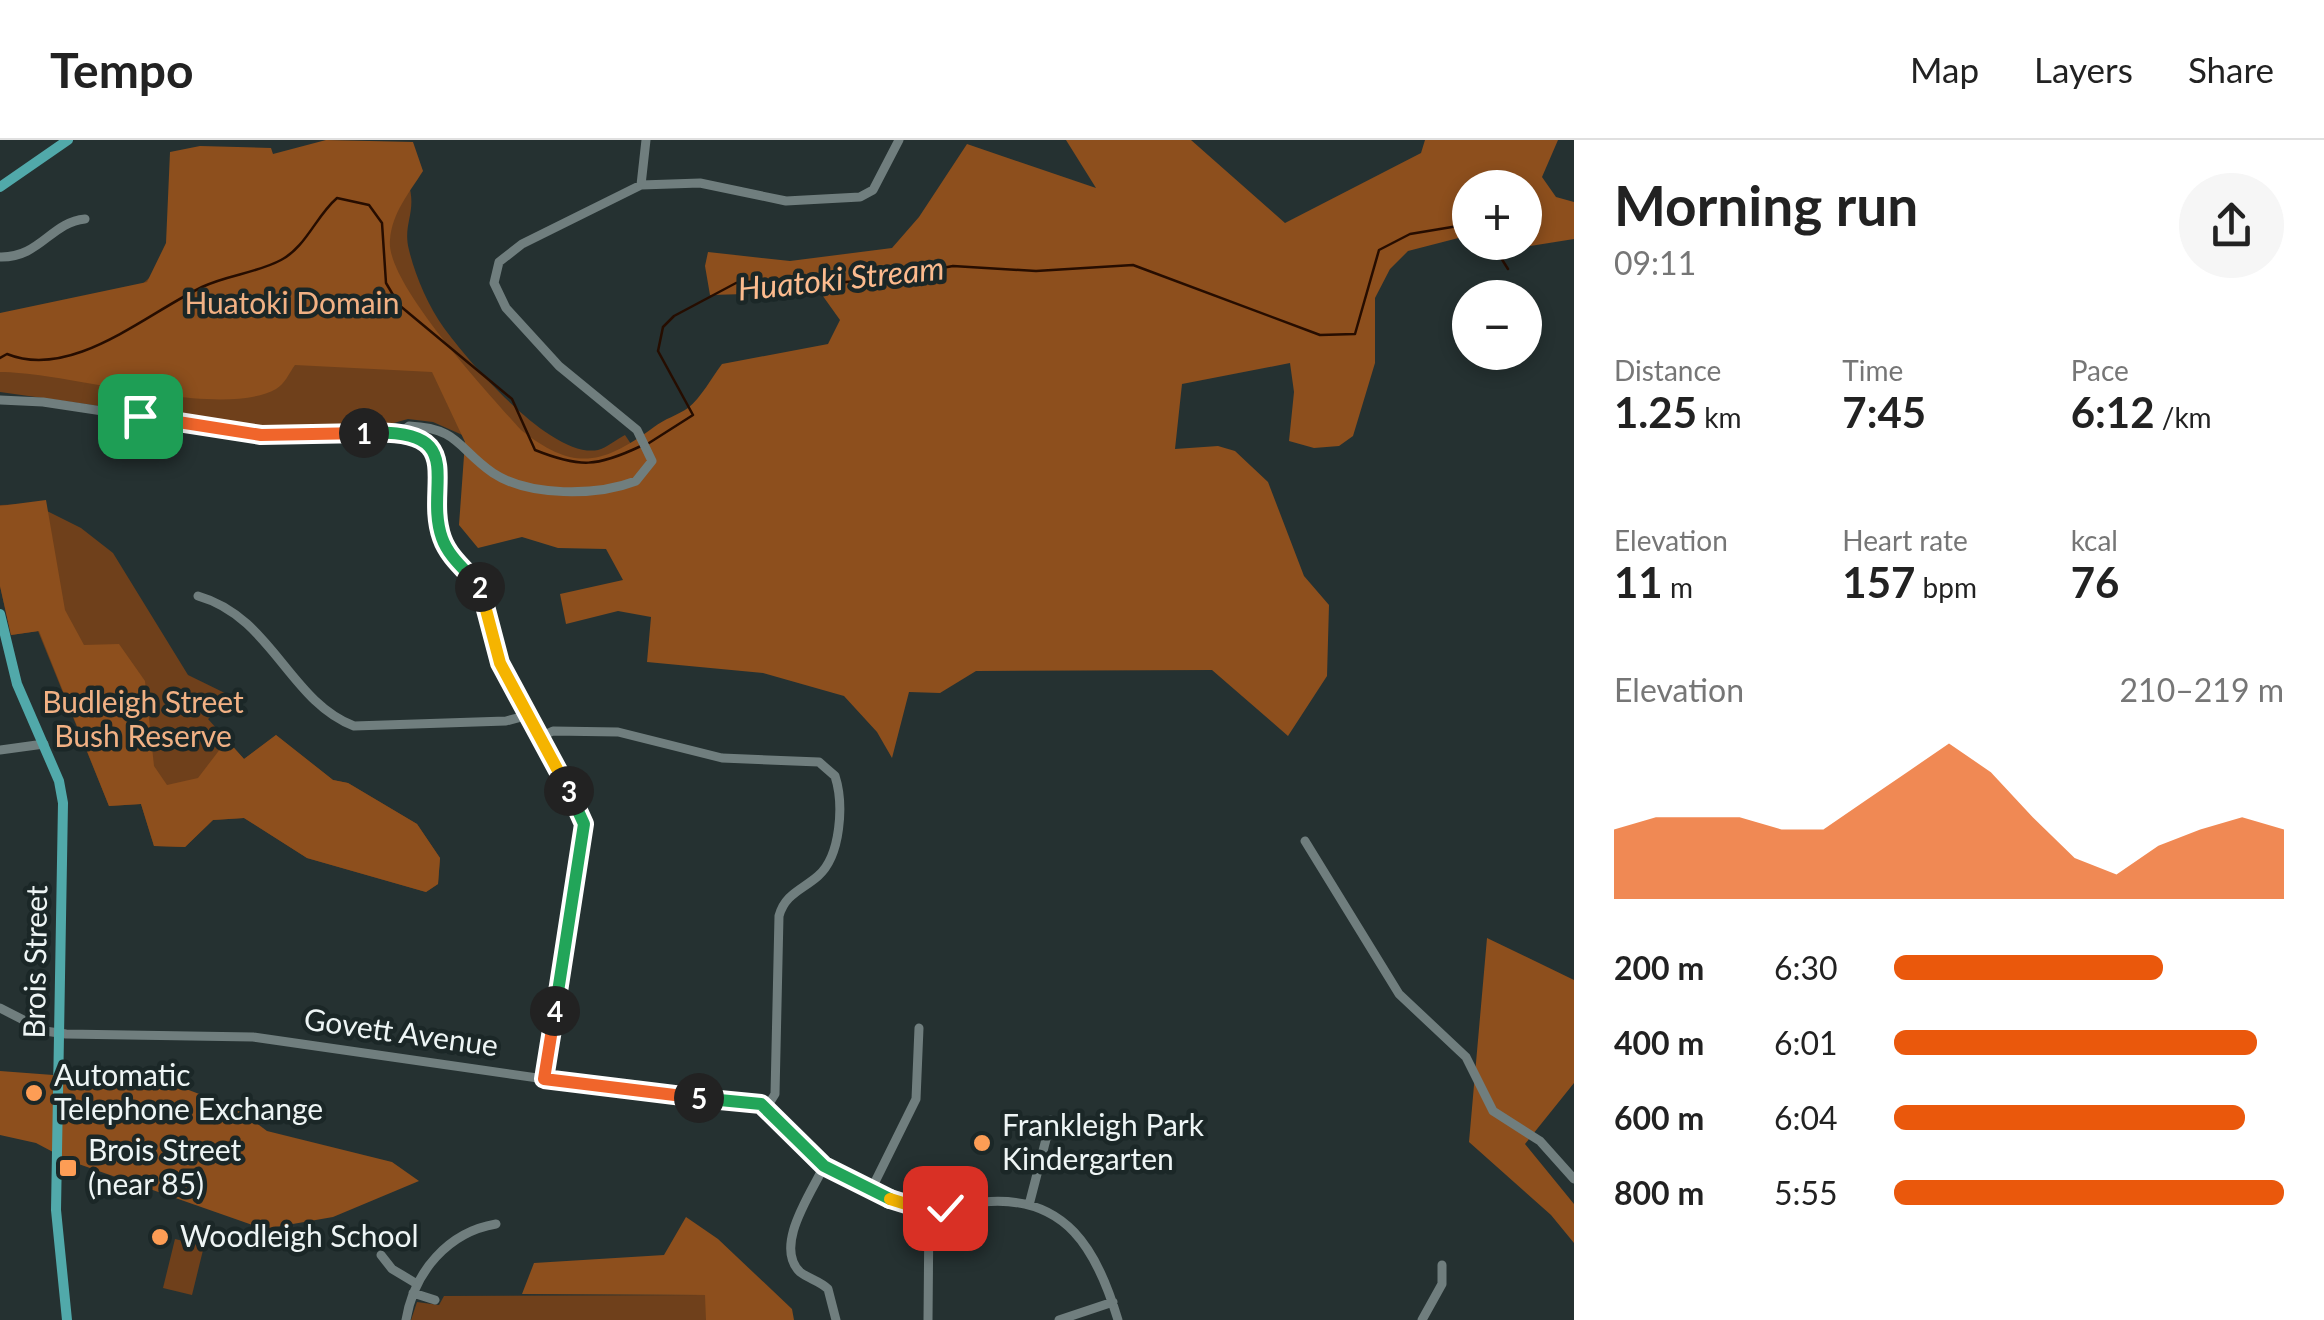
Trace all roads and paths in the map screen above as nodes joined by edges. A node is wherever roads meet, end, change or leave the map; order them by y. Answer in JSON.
{"nodes":[{"id":1,"x":68,"y":140,"type":"edge"},
{"id":2,"x":646,"y":140,"type":"edge"},
{"id":3,"x":899,"y":140,"type":"edge"},
{"id":4,"x":642,"y":185,"type":"junction"},
{"id":5,"x":0,"y":187,"type":"edge"},
{"id":6,"x":85,"y":219,"type":"dead end"},
{"id":7,"x":0,"y":257,"type":"edge"},
{"id":8,"x":0,"y":400,"type":"edge"},
{"id":9,"x":400,"y":433,"type":"junction"},
{"id":10,"x":198,"y":596,"type":"dead end"},
{"id":11,"x":0,"y":614,"type":"edge"},
{"id":12,"x":529,"y":716,"type":"junction"},
{"id":13,"x":540,"y":737,"type":"junction"},
{"id":14,"x":44,"y":744,"type":"junction"},
{"id":15,"x":0,"y":750,"type":"edge"},
{"id":16,"x":1306,"y":841,"type":"dead end"},
{"id":17,"x":0,"y":1008,"type":"edge"},
{"id":18,"x":919,"y":1028,"type":"dead end"},
{"id":19,"x":60,"y":1033,"type":"junction"},
{"id":20,"x":544,"y":1079,"type":"junction"},
{"id":21,"x":767,"y":1107,"type":"junction"},
{"id":22,"x":1050,"y":1120,"type":"dead end"},
{"id":23,"x":824,"y":1166,"type":"junction"},
{"id":24,"x":1574,"y":1179,"type":"edge"},
{"id":25,"x":871,"y":1190,"type":"junction"},
{"id":26,"x":1029,"y":1205,"type":"junction"},
{"id":27,"x":929,"y":1209,"type":"junction"},
{"id":28,"x":496,"y":1224,"type":"dead end"},
{"id":29,"x":381,"y":1255,"type":"dead end"},
{"id":30,"x":1442,"y":1265,"type":"dead end"},
{"id":31,"x":415,"y":1289,"type":"junction"},
{"id":32,"x":435,"y":1300,"type":"dead end"},
{"id":33,"x":1113,"y":1302,"type":"junction"},
{"id":34,"x":67,"y":1320,"type":"edge"},
{"id":35,"x":406,"y":1320,"type":"edge"},
{"id":36,"x":836,"y":1320,"type":"edge"},
{"id":37,"x":928,"y":1320,"type":"edge"},
{"id":38,"x":1059,"y":1320,"type":"edge"},
{"id":39,"x":1118,"y":1320,"type":"edge"},
{"id":40,"x":1422,"y":1320,"type":"edge"}],
"edges":[{"from":1,"to":5,"type":"main road"},
{"from":2,"to":4,"type":"street"},
{"from":3,"to":4,"type":"street"},
{"from":4,"to":9,"type":"street"},
{"from":6,"to":7,"type":"street"},
{"from":8,"to":9,"type":"street"},
{"from":9,"to":12,"type":"street"},
{"from":10,"to":12,"type":"street"},
{"from":11,"to":14,"type":"main road","name":"Brois Street"},
{"from":12,"to":13,"type":"street"},
{"from":13,"to":20,"type":"street"},
{"from":13,"to":21,"type":"street"},
{"from":14,"to":15,"type":"street"},
{"from":14,"to":19,"type":"main road","name":"Brois Street"},
{"from":16,"to":24,"type":"street"},
{"from":17,"to":19,"type":"street","name":"Govett Avenue"},
{"from":18,"to":25,"type":"street"},
{"from":19,"to":20,"type":"street","name":"Govett Avenue"},
{"from":19,"to":34,"type":"main road","name":"Brois Street"},
{"from":20,"to":21,"type":"street","name":"Govett Avenue"},
{"from":21,"to":23,"type":"street"},
{"from":22,"to":26,"type":"street"},
{"from":23,"to":25,"type":"street"},
{"from":23,"to":36,"type":"street"},
{"from":25,"to":27,"type":"street"},
{"from":26,"to":27,"type":"street"},
{"from":26,"to":33,"type":"street"},
{"from":27,"to":37,"type":"street"},
{"from":28,"to":31,"type":"street"},
{"from":29,"to":31,"type":"street"},
{"from":30,"to":40,"type":"street"},
{"from":31,"to":32,"type":"street"},
{"from":31,"to":35,"type":"street"},
{"from":33,"to":38,"type":"street"},
{"from":33,"to":39,"type":"street"}]}
